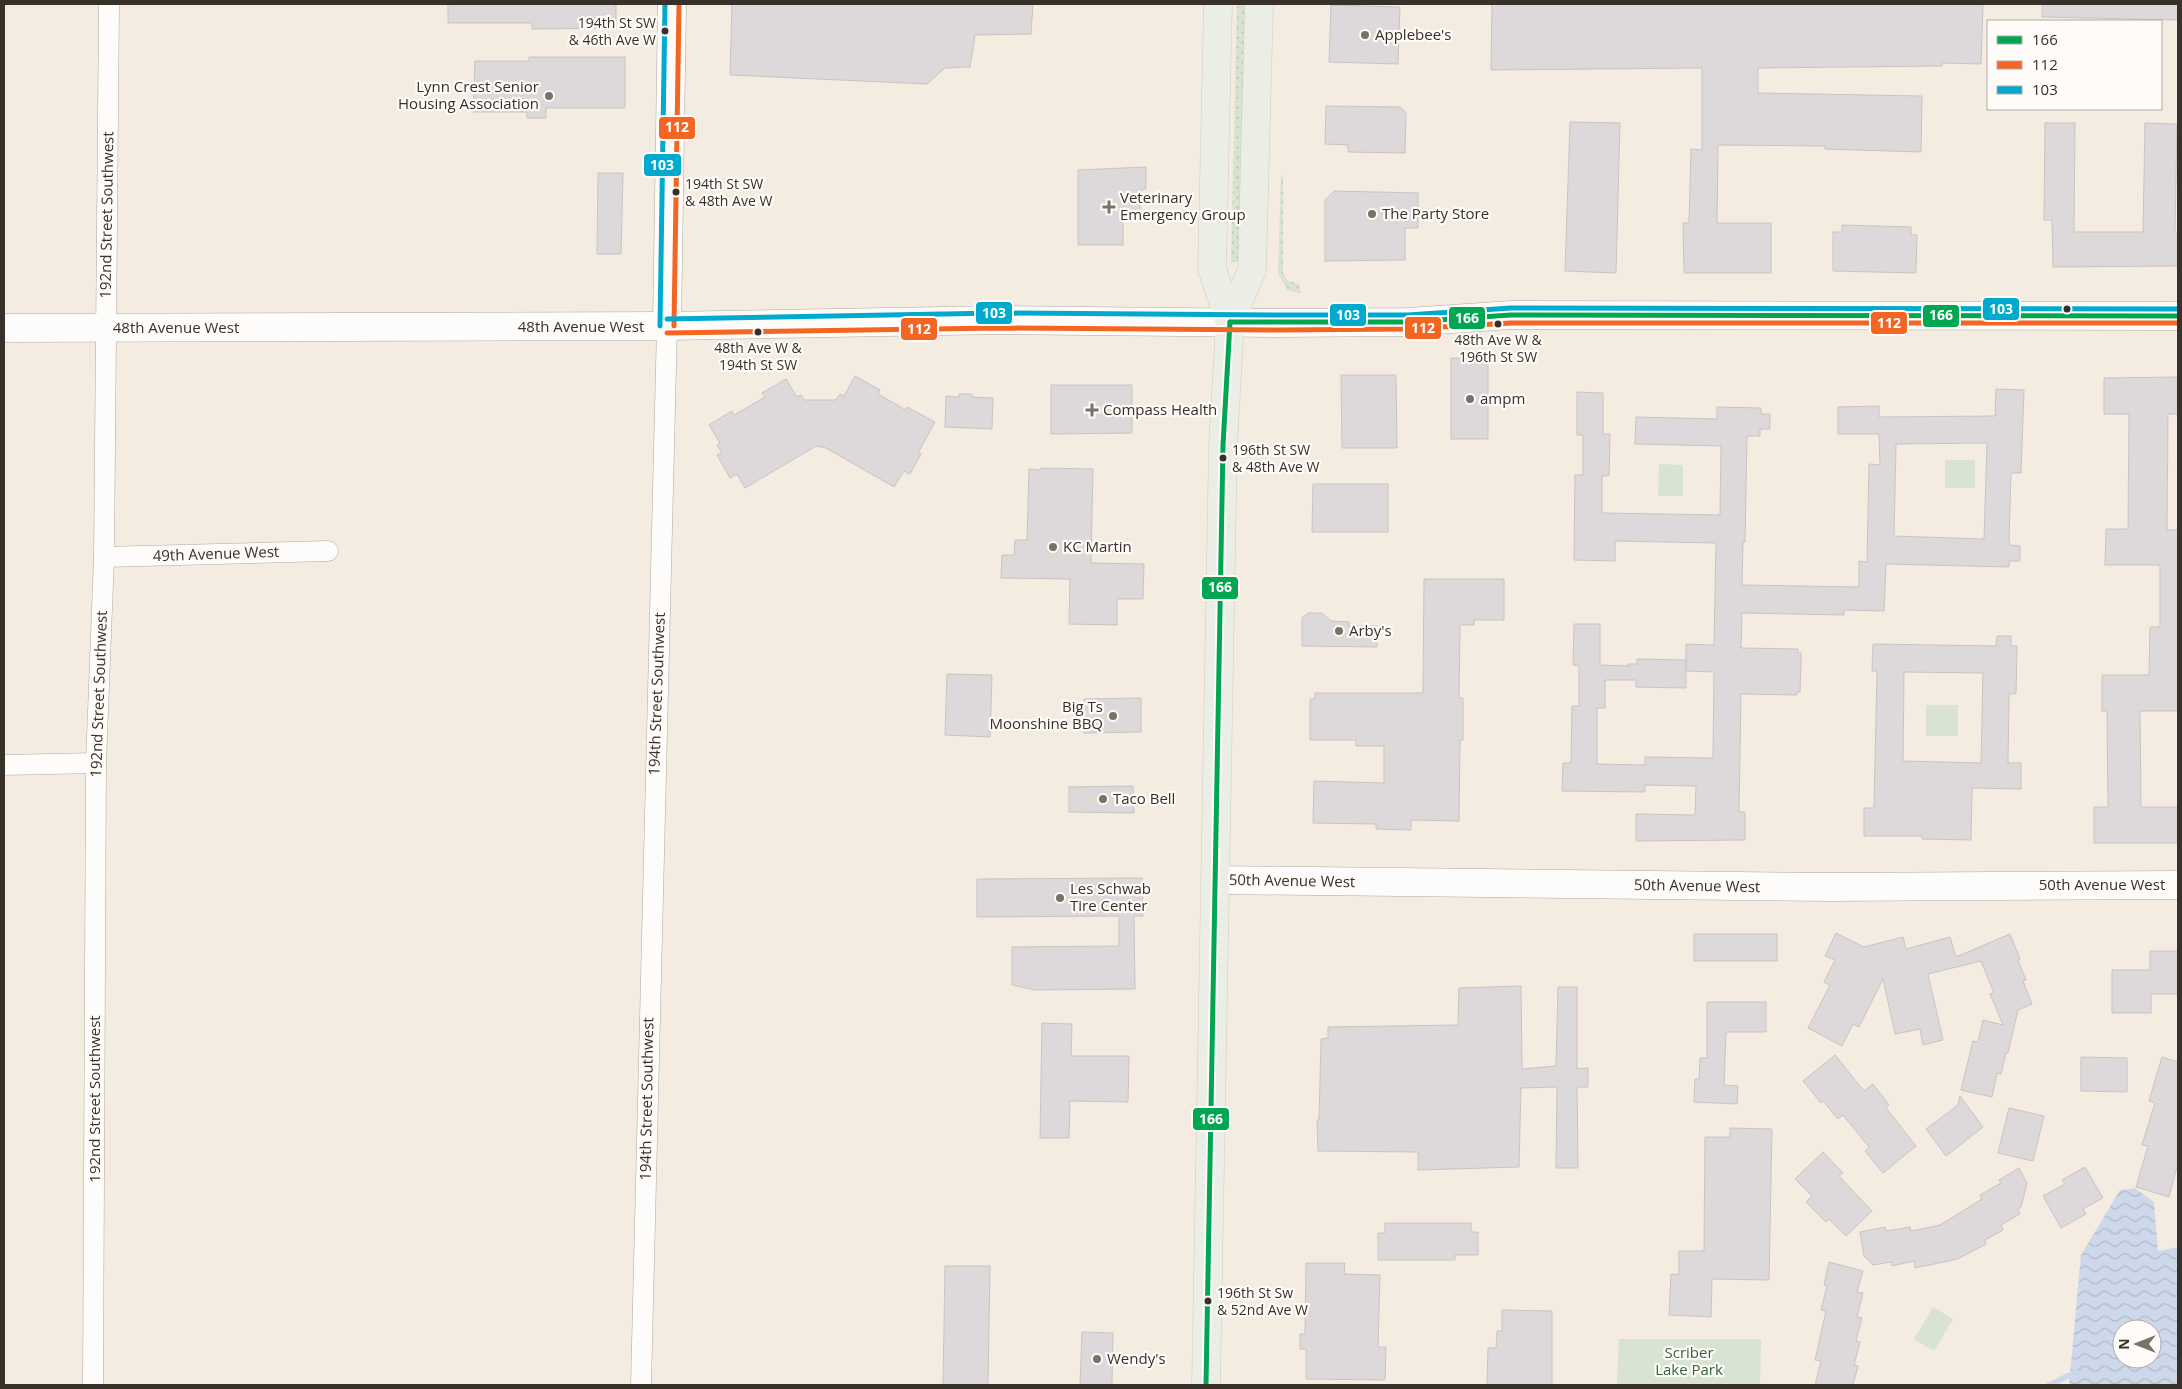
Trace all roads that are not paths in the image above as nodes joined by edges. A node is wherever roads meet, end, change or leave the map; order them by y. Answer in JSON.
{"nodes":[{"id":1,"x":109,"y":4,"type":"edge"},
{"id":2,"x":672,"y":4,"type":"edge"},
{"id":3,"x":1218,"y":4,"type":"edge"},
{"id":4,"x":1259,"y":4,"type":"edge"},
{"id":5,"x":2178,"y":316,"type":"edge"},
{"id":6,"x":1230,"y":322,"type":"junction"},
{"id":7,"x":667,"y":326,"type":"junction"},
{"id":8,"x":4,"y":328,"type":"edge"},
{"id":9,"x":106,"y":328,"type":"junction"},
{"id":10,"x":328,"y":551,"type":"dead end"},
{"id":11,"x":104,"y":557,"type":"junction"},
{"id":12,"x":96,"y":764,"type":"junction"},
{"id":13,"x":4,"y":765,"type":"edge"},
{"id":14,"x":1216,"y":880,"type":"junction"},
{"id":15,"x":2178,"y":884,"type":"edge"},
{"id":16,"x":93,"y":1385,"type":"edge"},
{"id":17,"x":641,"y":1385,"type":"edge"},
{"id":18,"x":1206,"y":1385,"type":"edge"}],
"edges":[{"from":1,"to":9,"type":"street","name":"192nd Street Southwest"},
{"from":2,"to":7,"type":"street","name":"194th Street Southwest"},
{"from":3,"to":6,"type":"main road"},
{"from":4,"to":6,"type":"main road"},
{"from":5,"to":6,"type":"street","name":"48th Avenue West"},
{"from":6,"to":7,"type":"street","name":"48th Avenue West"},
{"from":6,"to":14,"type":"main road"},
{"from":7,"to":9,"type":"street","name":"48th Avenue West"},
{"from":7,"to":17,"type":"street","name":"194th Street Southwest"},
{"from":8,"to":9,"type":"street","name":"48th Avenue West"},
{"from":9,"to":11,"type":"street","name":"192nd Street Southwest"},
{"from":10,"to":11,"type":"street","name":"49th Avenue West"},
{"from":11,"to":12,"type":"street","name":"192nd Street Southwest"},
{"from":12,"to":13,"type":"street"},
{"from":12,"to":16,"type":"street","name":"192nd Street Southwest"},
{"from":14,"to":15,"type":"street","name":"50th Avenue West"},
{"from":14,"to":18,"type":"main road"}]}
